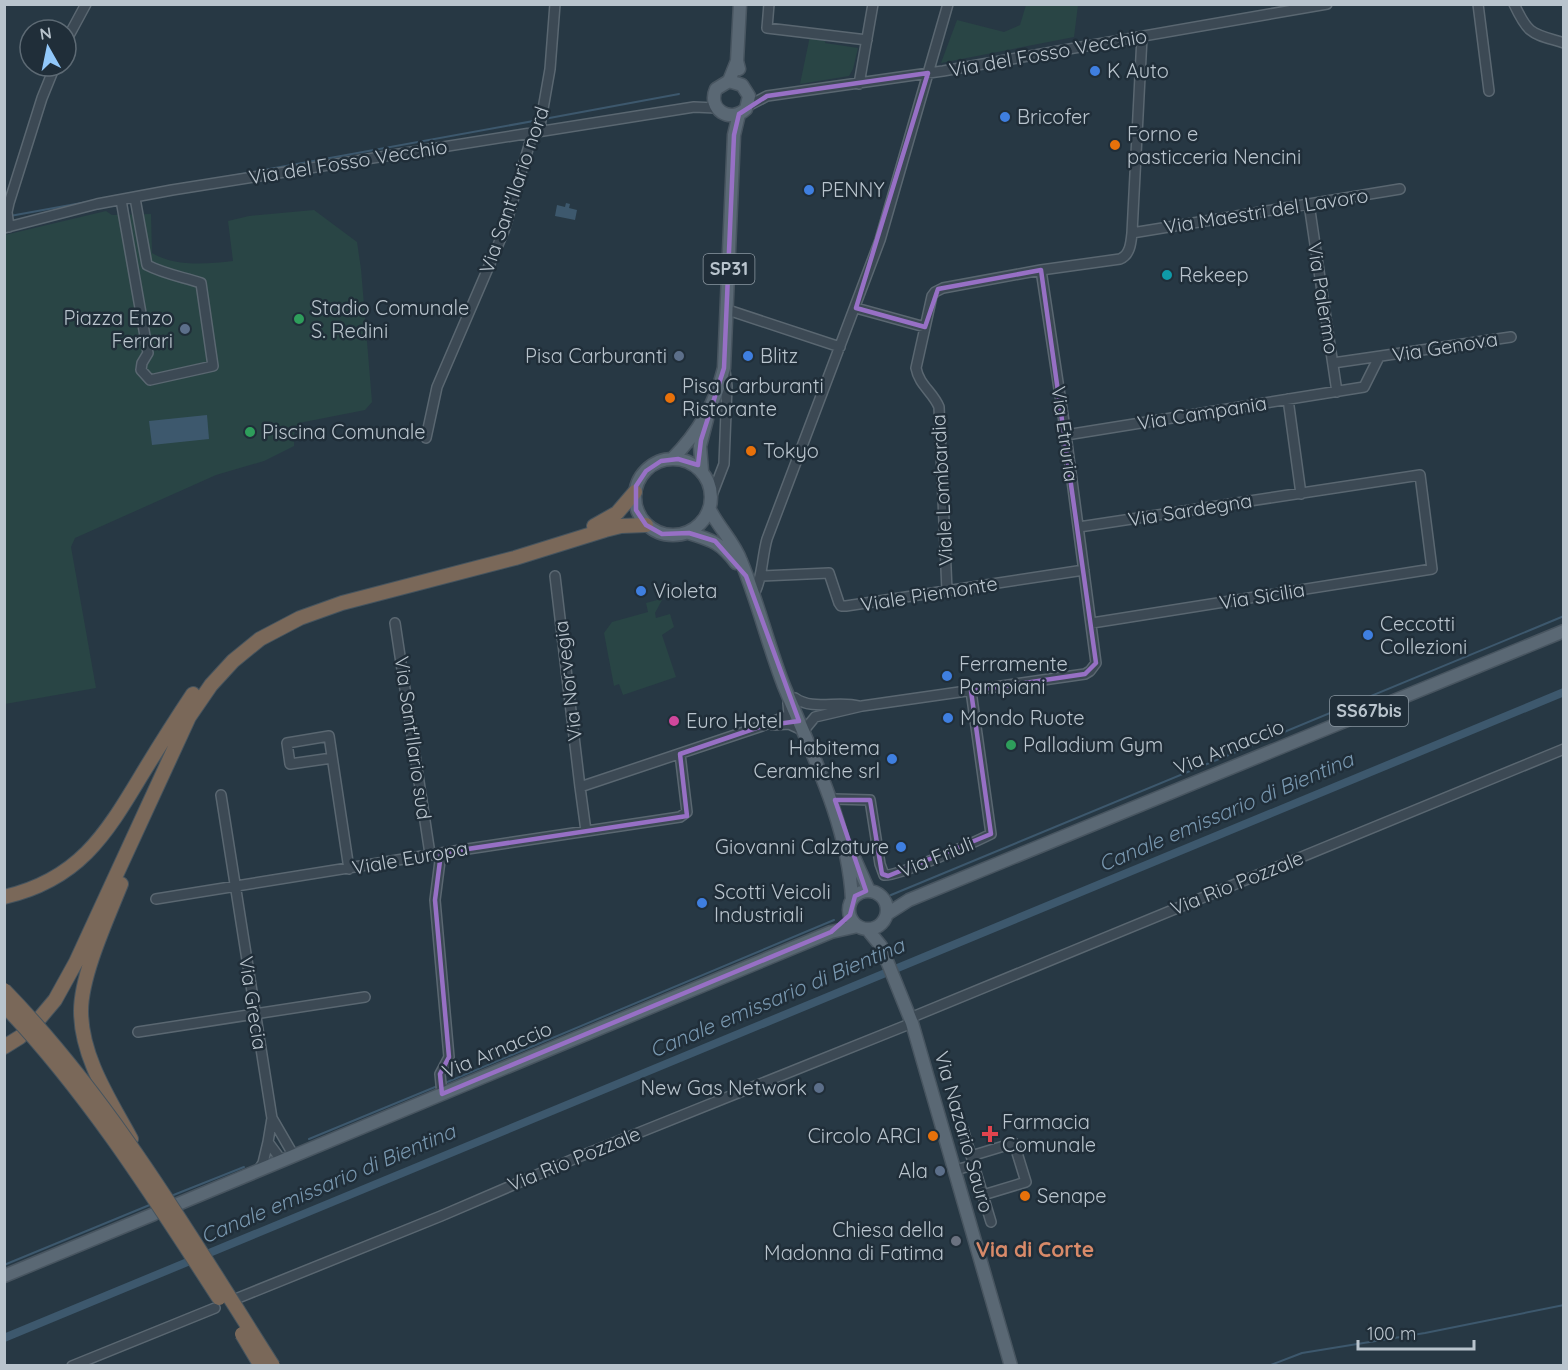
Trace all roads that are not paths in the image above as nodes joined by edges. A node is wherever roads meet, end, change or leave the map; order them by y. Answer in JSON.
{"nodes":[{"id":1,"x":86,"y":4,"type":"edge"},
{"id":2,"x":555,"y":4,"type":"edge"},
{"id":3,"x":740,"y":4,"type":"edge"},
{"id":4,"x":769,"y":4,"type":"edge"},
{"id":5,"x":873,"y":4,"type":"edge"},
{"id":6,"x":948,"y":4,"type":"edge"},
{"id":7,"x":1328,"y":4,"type":"edge"},
{"id":8,"x":1478,"y":4,"type":"edge"},
{"id":9,"x":1516,"y":5,"type":"edge"},
{"id":10,"x":78,"y":19,"type":"edge"},
{"id":11,"x":1142,"y":37,"type":"junction"},
{"id":12,"x":867,"y":40,"type":"junction"},
{"id":13,"x":1563,"y":43,"type":"edge"},
{"id":14,"x":737,"y":61,"type":"junction"},
{"id":15,"x":928,"y":73,"type":"junction"},
{"id":16,"x":50,"y":78,"type":"edge"},
{"id":17,"x":729,"y":81,"type":"junction"},
{"id":18,"x":859,"y":84,"type":"junction"},
{"id":19,"x":745,"y":88,"type":"junction"},
{"id":20,"x":1489,"y":91,"type":"dead end"},
{"id":21,"x":714,"y":93,"type":"junction"},
{"id":22,"x":767,"y":96,"type":"junction"},
{"id":23,"x":694,"y":107,"type":"junction"},
{"id":24,"x":716,"y":108,"type":"junction"},
{"id":25,"x":738,"y":112,"type":"junction"},
{"id":26,"x":537,"y":129,"type":"junction"},
{"id":27,"x":1401,"y":189,"type":"dead end"},
{"id":28,"x":135,"y":198,"type":"junction"},
{"id":29,"x":121,"y":200,"type":"junction"},
{"id":30,"x":1309,"y":204,"type":"junction"},
{"id":31,"x":7,"y":222,"type":"edge"},
{"id":32,"x":1132,"y":233,"type":"junction"},
{"id":33,"x":147,"y":265,"type":"junction"},
{"id":34,"x":134,"y":270,"type":"junction"},
{"id":35,"x":1041,"y":270,"type":"junction"},
{"id":36,"x":856,"y":308,"type":"junction"},
{"id":37,"x":728,"y":310,"type":"junction"},
{"id":38,"x":925,"y":327,"type":"junction"},
{"id":39,"x":1511,"y":337,"type":"dead end"},
{"id":40,"x":840,"y":347,"type":"junction"},
{"id":41,"x":1379,"y":357,"type":"junction"},
{"id":42,"x":1333,"y":363,"type":"junction"},
{"id":43,"x":724,"y":368,"type":"junction"},
{"id":44,"x":1337,"y":392,"type":"junction"},
{"id":45,"x":1288,"y":399,"type":"junction"},
{"id":46,"x":713,"y":401,"type":"junction"},
{"id":47,"x":1066,"y":435,"type":"junction"},
{"id":48,"x":426,"y":438,"type":"dead end"},
{"id":49,"x":672,"y":459,"type":"junction"},
{"id":50,"x":702,"y":471,"type":"junction"},
{"id":51,"x":635,"y":492,"type":"junction"},
{"id":52,"x":1301,"y":494,"type":"junction"},
{"id":53,"x":712,"y":495,"type":"junction"},
{"id":54,"x":710,"y":510,"type":"junction"},
{"id":55,"x":646,"y":525,"type":"junction"},
{"id":56,"x":1078,"y":527,"type":"junction"},
{"id":57,"x":689,"y":533,"type":"junction"},
{"id":58,"x":1432,"y":569,"type":"joint"},
{"id":59,"x":1084,"y":570,"type":"junction"},
{"id":60,"x":555,"y":576,"type":"dead end"},
{"id":61,"x":746,"y":576,"type":"junction"},
{"id":62,"x":760,"y":576,"type":"junction"},
{"id":63,"x":947,"y":591,"type":"junction"},
{"id":64,"x":753,"y":595,"type":"junction"},
{"id":65,"x":395,"y":622,"type":"dead end"},
{"id":66,"x":1092,"y":623,"type":"junction"},
{"id":67,"x":1563,"y":631,"type":"edge"},
{"id":68,"x":767,"y":633,"type":"junction"},
{"id":69,"x":781,"y":678,"type":"junction"},
{"id":70,"x":196,"y":689,"type":"junction"},
{"id":71,"x":971,"y":691,"type":"junction"},
{"id":72,"x":795,"y":698,"type":"junction"},
{"id":73,"x":862,"y":706,"type":"junction"},
{"id":74,"x":762,"y":726,"type":"junction"},
{"id":75,"x":804,"y":729,"type":"junction"},
{"id":76,"x":178,"y":741,"type":"junction"},
{"id":77,"x":1563,"y":749,"type":"edge"},
{"id":78,"x":680,"y":754,"type":"junction"},
{"id":79,"x":332,"y":758,"type":"junction"},
{"id":80,"x":580,"y":787,"type":"junction"},
{"id":81,"x":221,"y":795,"type":"dead end"},
{"id":82,"x":834,"y":799,"type":"junction"},
{"id":83,"x":586,"y":831,"type":"junction"},
{"id":84,"x":441,"y":853,"type":"junction"},
{"id":85,"x":430,"y":854,"type":"junction"},
{"id":86,"x":349,"y":869,"type":"junction"},
{"id":87,"x":235,"y":887,"type":"junction"},
{"id":88,"x":869,"y":891,"type":"junction"},
{"id":89,"x":4,"y":897,"type":"edge"},
{"id":90,"x":156,"y":899,"type":"dead end"},
{"id":91,"x":852,"y":899,"type":"junction"},
{"id":92,"x":909,"y":900,"type":"junction"},
{"id":93,"x":885,"y":901,"type":"junction"},
{"id":94,"x":850,"y":915,"type":"junction"},
{"id":95,"x":884,"y":919,"type":"junction"},
{"id":96,"x":862,"y":927,"type":"junction"},
{"id":97,"x":831,"y":932,"type":"junction"},
{"id":98,"x":882,"y":948,"type":"junction"},
{"id":99,"x":4,"y":990,"type":"edge"},
{"id":100,"x":365,"y":997,"type":"dead end"},
{"id":101,"x":6,"y":1006,"type":"edge"},
{"id":102,"x":255,"y":1014,"type":"junction"},
{"id":103,"x":911,"y":1021,"type":"junction"},
{"id":104,"x":138,"y":1032,"type":"dead end"},
{"id":105,"x":4,"y":1042,"type":"edge"},
{"id":106,"x":4,"y":1047,"type":"edge"},
{"id":107,"x":442,"y":1091,"type":"junction"},
{"id":108,"x":272,"y":1118,"type":"junction"},
{"id":109,"x":963,"y":1129,"type":"dead end"},
{"id":110,"x":279,"y":1152,"type":"junction"},
{"id":111,"x":973,"y":1160,"type":"junction"},
{"id":112,"x":261,"y":1166,"type":"junction"},
{"id":113,"x":146,"y":1167,"type":"junction"},
{"id":114,"x":955,"y":1170,"type":"junction"},
{"id":115,"x":983,"y":1195,"type":"junction"},
{"id":116,"x":178,"y":1204,"type":"dead end"},
{"id":117,"x":154,"y":1214,"type":"dead end"},
{"id":118,"x":991,"y":1222,"type":"dead end"},
{"id":119,"x":4,"y":1276,"type":"edge"},
{"id":120,"x":238,"y":1298,"type":"dead end"},
{"id":121,"x":215,"y":1308,"type":"dead end"},
{"id":122,"x":72,"y":1365,"type":"edge"},
{"id":123,"x":261,"y":1365,"type":"edge"},
{"id":124,"x":273,"y":1365,"type":"edge"},
{"id":125,"x":1011,"y":1365,"type":"edge"}],
"edges":[{"from":1,"to":10,"type":"street"},
{"from":2,"to":26,"type":"street","name":"Via Sant'Ilario nord"},
{"from":3,"to":14,"type":"main road","number":"SP31"},
{"from":4,"to":12,"type":"street"},
{"from":5,"to":12,"type":"street"},
{"from":6,"to":15,"type":"street"},
{"from":7,"to":11,"type":"street","name":"Via del Fosso Vecchio"},
{"from":8,"to":20,"type":"street"},
{"from":9,"to":13,"type":"street"},
{"from":11,"to":15,"type":"street","name":"Via del Fosso Vecchio"},
{"from":11,"to":32,"type":"street"},
{"from":12,"to":18,"type":"street"},
{"from":14,"to":17,"type":"main road","number":"SP31"},
{"from":14,"to":19,"type":"main road","number":"SP31"},
{"from":15,"to":18,"type":"street","name":"Via del Fosso Vecchio"},
{"from":15,"to":36,"type":"street"},
{"from":16,"to":31,"type":"street"},
{"from":17,"to":19,"type":"main road"},
{"from":17,"to":21,"type":"main road","number":"SP31"},
{"from":18,"to":22,"type":"street","name":"Via del Fosso Vecchio"},
{"from":19,"to":22,"type":"street","name":"Via del Fosso Vecchio"},
{"from":19,"to":25,"type":"main road","number":"SP31"},
{"from":21,"to":23,"type":"street","name":"Via del Fosso Vecchio"},
{"from":21,"to":24,"type":"main road"},
{"from":22,"to":25,"type":"street","name":"Via del Fosso Vecchio"},
{"from":23,"to":24,"type":"street","name":"Via del Fosso Vecchio"},
{"from":23,"to":26,"type":"street","name":"Via del Fosso Vecchio"},
{"from":24,"to":25,"type":"main road"},
{"from":25,"to":37,"type":"main road","number":"SP31"},
{"from":26,"to":28,"type":"street","name":"Via del Fosso Vecchio"},
{"from":26,"to":48,"type":"street","name":"Via Sant'Ilario nord"},
{"from":27,"to":30,"type":"street","name":"Via Maestri del Lavoro"},
{"from":28,"to":29,"type":"street","name":"Via del Fosso Vecchio"},
{"from":28,"to":33,"type":"street"},
{"from":29,"to":31,"type":"street","name":"Via del Fosso Vecchio"},
{"from":29,"to":34,"type":"street"},
{"from":30,"to":32,"type":"street","name":"Via Maestri del Lavoro"},
{"from":30,"to":42,"type":"street","name":"Via Palermo"},
{"from":32,"to":35,"type":"street"},
{"from":33,"to":34,"type":"street"},
{"from":33,"to":34,"type":"street"},
{"from":35,"to":38,"type":"street","name":"Viale Lombardia"},
{"from":35,"to":47,"type":"street","name":"Via Etruria"},
{"from":36,"to":38,"type":"street"},
{"from":36,"to":40,"type":"street"},
{"from":37,"to":40,"type":"street"},
{"from":37,"to":43,"type":"main road","number":"SP31"},
{"from":38,"to":63,"type":"street","name":"Viale Lombardia"},
{"from":39,"to":41,"type":"street","name":"Via Genova"},
{"from":40,"to":62,"type":"street"},
{"from":41,"to":42,"type":"street","name":"Via Genova"},
{"from":41,"to":44,"type":"street","name":"Via Genova"},
{"from":42,"to":44,"type":"street","name":"Via Palermo"},
{"from":43,"to":46,"type":"main road","number":"SP31"},
{"from":43,"to":53,"type":"street"},
{"from":44,"to":45,"type":"street","name":"Via Campania"},
{"from":45,"to":47,"type":"street","name":"Via Campania"},
{"from":45,"to":52,"type":"street"},
{"from":46,"to":49,"type":"main road","number":"SP31"},
{"from":46,"to":50,"type":"main road"},
{"from":47,"to":56,"type":"street","name":"Via Etruria"},
{"from":49,"to":50,"type":"main road"},
{"from":49,"to":51,"type":"main road","number":"SP31"},
{"from":50,"to":53,"type":"main road"},
{"from":51,"to":55,"type":"main road"},
{"from":51,"to":70,"type":"highway"},
{"from":52,"to":56,"type":"street","name":"Via Sardegna"},
{"from":52,"to":58,"type":"street","name":"Via Sardegna"},
{"from":53,"to":54,"type":"main road"},
{"from":54,"to":57,"type":"main road"},
{"from":54,"to":61,"type":"main road"},
{"from":55,"to":57,"type":"main road"},
{"from":55,"to":76,"type":"highway"},
{"from":56,"to":59,"type":"street","name":"Via Etruria"},
{"from":57,"to":61,"type":"main road"},
{"from":58,"to":66,"type":"street","name":"Via Sicilia"},
{"from":59,"to":63,"type":"street","name":"Viale Piemonte"},
{"from":59,"to":66,"type":"street","name":"Via Etruria"},
{"from":60,"to":80,"type":"street","name":"Via Norvegia"},
{"from":61,"to":64,"type":"main road"},
{"from":62,"to":63,"type":"street","name":"Viale Piemonte"},
{"from":62,"to":64,"type":"street"},
{"from":64,"to":68,"type":"main road"},
{"from":65,"to":85,"type":"street","name":"Via Sant'Ilario sud"},
{"from":66,"to":71,"type":"street","name":"Via Etruria"},
{"from":67,"to":92,"type":"main road","name":"Via Arnaccio","number":"SS67bis"},
{"from":68,"to":69,"type":"main road"},
{"from":68,"to":72,"type":"main road"},
{"from":69,"to":74,"type":"street"},
{"from":69,"to":75,"type":"main road"},
{"from":70,"to":76,"type":"highway"},
{"from":70,"to":89,"type":"highway"},
{"from":71,"to":73,"type":"street","name":"Via Etruria"},
{"from":71,"to":82,"type":"street","name":"Via Friuli"},
{"from":72,"to":73,"type":"street","name":"Via Etruria"},
{"from":72,"to":75,"type":"main road"},
{"from":73,"to":75,"type":"street","name":"Via Etruria"},
{"from":74,"to":75,"type":"street"},
{"from":74,"to":78,"type":"street"},
{"from":75,"to":82,"type":"main road"},
{"from":75,"to":91,"type":"main road"},
{"from":76,"to":113,"type":"highway","bridge":true},
{"from":77,"to":103,"type":"street","name":"Via Rio Pozzale"},
{"from":78,"to":80,"type":"street"},
{"from":78,"to":83,"type":"street","name":"Viale Europa"},
{"from":79,"to":79,"type":"street"},
{"from":79,"to":86,"type":"street"},
{"from":80,"to":83,"type":"street"},
{"from":81,"to":87,"type":"street","name":"Via Grecia"},
{"from":82,"to":88,"type":"main road"},
{"from":83,"to":84,"type":"street","name":"Viale Europa"},
{"from":84,"to":85,"type":"street","name":"Viale Europa"},
{"from":84,"to":107,"type":"street"},
{"from":85,"to":86,"type":"street","name":"Viale Europa"},
{"from":86,"to":87,"type":"street","name":"Viale Europa"},
{"from":87,"to":90,"type":"street","name":"Viale Europa"},
{"from":87,"to":102,"type":"street","name":"Via Grecia"},
{"from":88,"to":91,"type":"main road"},
{"from":88,"to":93,"type":"main road"},
{"from":91,"to":94,"type":"main road"},
{"from":92,"to":93,"type":"main road","name":"Via Arnaccio","number":"SS67bis"},
{"from":92,"to":95,"type":"main road","name":"Via Arnaccio","number":"SS67bis"},
{"from":93,"to":95,"type":"main road"},
{"from":94,"to":96,"type":"main road"},
{"from":94,"to":97,"type":"main road","name":"Via Arnaccio","number":"SS67bis"},
{"from":95,"to":96,"type":"main road","number":"SS67bis"},
{"from":95,"to":98,"type":"main road","name":"Via Nazario Sauro"},
{"from":96,"to":97,"type":"main road","name":"Via Arnaccio","number":"SS67bis"},
{"from":96,"to":98,"type":"main road","name":"Via Nazario Sauro"},
{"from":97,"to":107,"type":"main road","name":"Via Arnaccio","number":"SS67bis"},
{"from":98,"to":103,"type":"main road","name":"Via Nazario Sauro"},
{"from":99,"to":113,"type":"highway","bridge":true},
{"from":100,"to":102,"type":"street"},
{"from":101,"to":123,"type":"highway","bridge":true},
{"from":102,"to":104,"type":"street"},
{"from":102,"to":108,"type":"street","name":"Via Grecia"},
{"from":103,"to":114,"type":"main road","name":"Via Nazario Sauro"},
{"from":103,"to":120,"type":"street","name":"Via Rio Pozzale"},
{"from":105,"to":106,"type":"highway"},
{"from":107,"to":110,"type":"main road","name":"Via Arnaccio","number":"SS67bis"},
{"from":108,"to":110,"type":"street","name":"Via Grecia"},
{"from":108,"to":110,"type":"street","name":"Via Grecia"},
{"from":109,"to":111,"type":"street"},
{"from":110,"to":112,"type":"main road","name":"Via Arnaccio","number":"SS67bis"},
{"from":110,"to":112,"type":"street","name":"Via Grecia"},
{"from":111,"to":114,"type":"street"},
{"from":111,"to":115,"type":"street"},
{"from":111,"to":115,"type":"street"},
{"from":112,"to":116,"type":"main road","name":"Via Arnaccio","number":"SS67bis"},
{"from":113,"to":124,"type":"highway","bridge":true},
{"from":114,"to":125,"type":"main road","name":"Via Nazario Sauro"},
{"from":115,"to":118,"type":"street"},
{"from":117,"to":119,"type":"main road"},
{"from":121,"to":122,"type":"street"}]}
